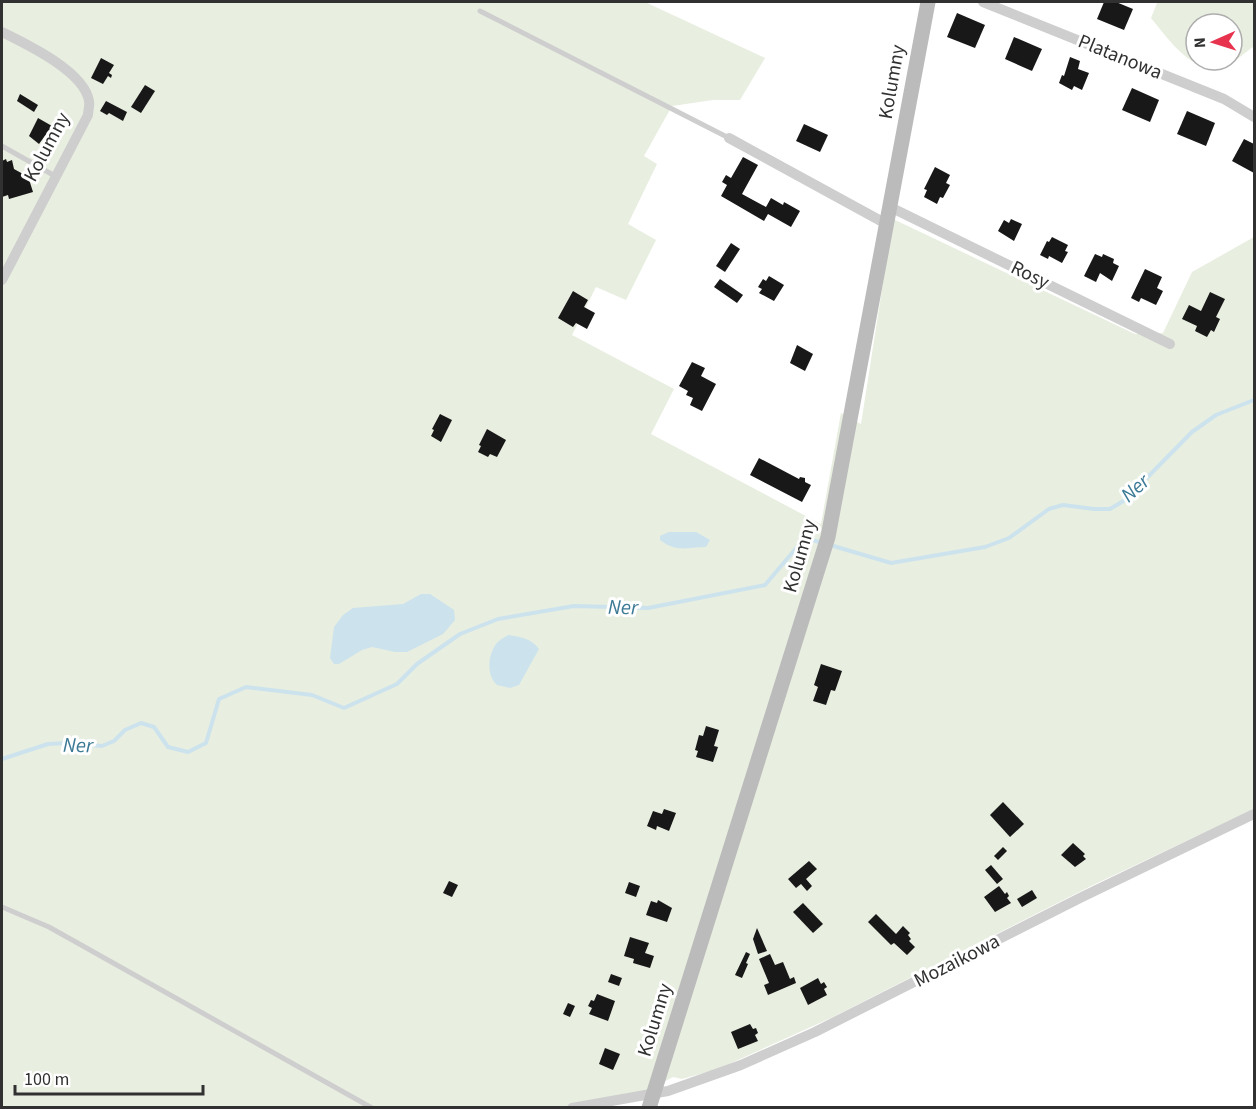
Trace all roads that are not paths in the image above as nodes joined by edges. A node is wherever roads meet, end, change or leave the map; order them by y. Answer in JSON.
{"nodes":[{"id":1,"x":928,"y":2,"type":"edge"},
{"id":2,"x":983,"y":2,"type":"edge"},
{"id":3,"x":480,"y":11,"type":"dead end"},
{"id":4,"x":2,"y":32,"type":"edge"},
{"id":5,"x":1254,"y":117,"type":"edge"},
{"id":6,"x":729,"y":138,"type":"joint"},
{"id":7,"x":2,"y":146,"type":"edge"},
{"id":8,"x":56,"y":176,"type":"junction"},
{"id":9,"x":889,"y":214,"type":"junction"},
{"id":10,"x":2,"y":280,"type":"edge"},
{"id":11,"x":1170,"y":344,"type":"dead end"},
{"id":12,"x":1254,"y":814,"type":"edge"},
{"id":13,"x":2,"y":907,"type":"edge"},
{"id":14,"x":654,"y":1092,"type":"junction"},
{"id":15,"x":372,"y":1107,"type":"edge"},
{"id":16,"x":572,"y":1107,"type":"edge"},
{"id":17,"x":649,"y":1107,"type":"edge"}],
"edges":[{"from":1,"to":9,"type":"street","name":"Kolumny"},
{"from":2,"to":5,"type":"street","name":"Platanowa"},
{"from":3,"to":6,"type":"lane"},
{"from":4,"to":8,"type":"street","name":"Kolumny"},
{"from":6,"to":9,"type":"street","name":"Rosy"},
{"from":7,"to":8,"type":"lane"},
{"from":8,"to":10,"type":"street","name":"Kolumny"},
{"from":9,"to":11,"type":"street","name":"Rosy"},
{"from":9,"to":14,"type":"street","name":"Kolumny"},
{"from":12,"to":14,"type":"street","name":"Mozaikowa"},
{"from":13,"to":15,"type":"lane"},
{"from":14,"to":16,"type":"street","name":"Mozaikowa"},
{"from":14,"to":17,"type":"street","name":"Kolumny"}]}
